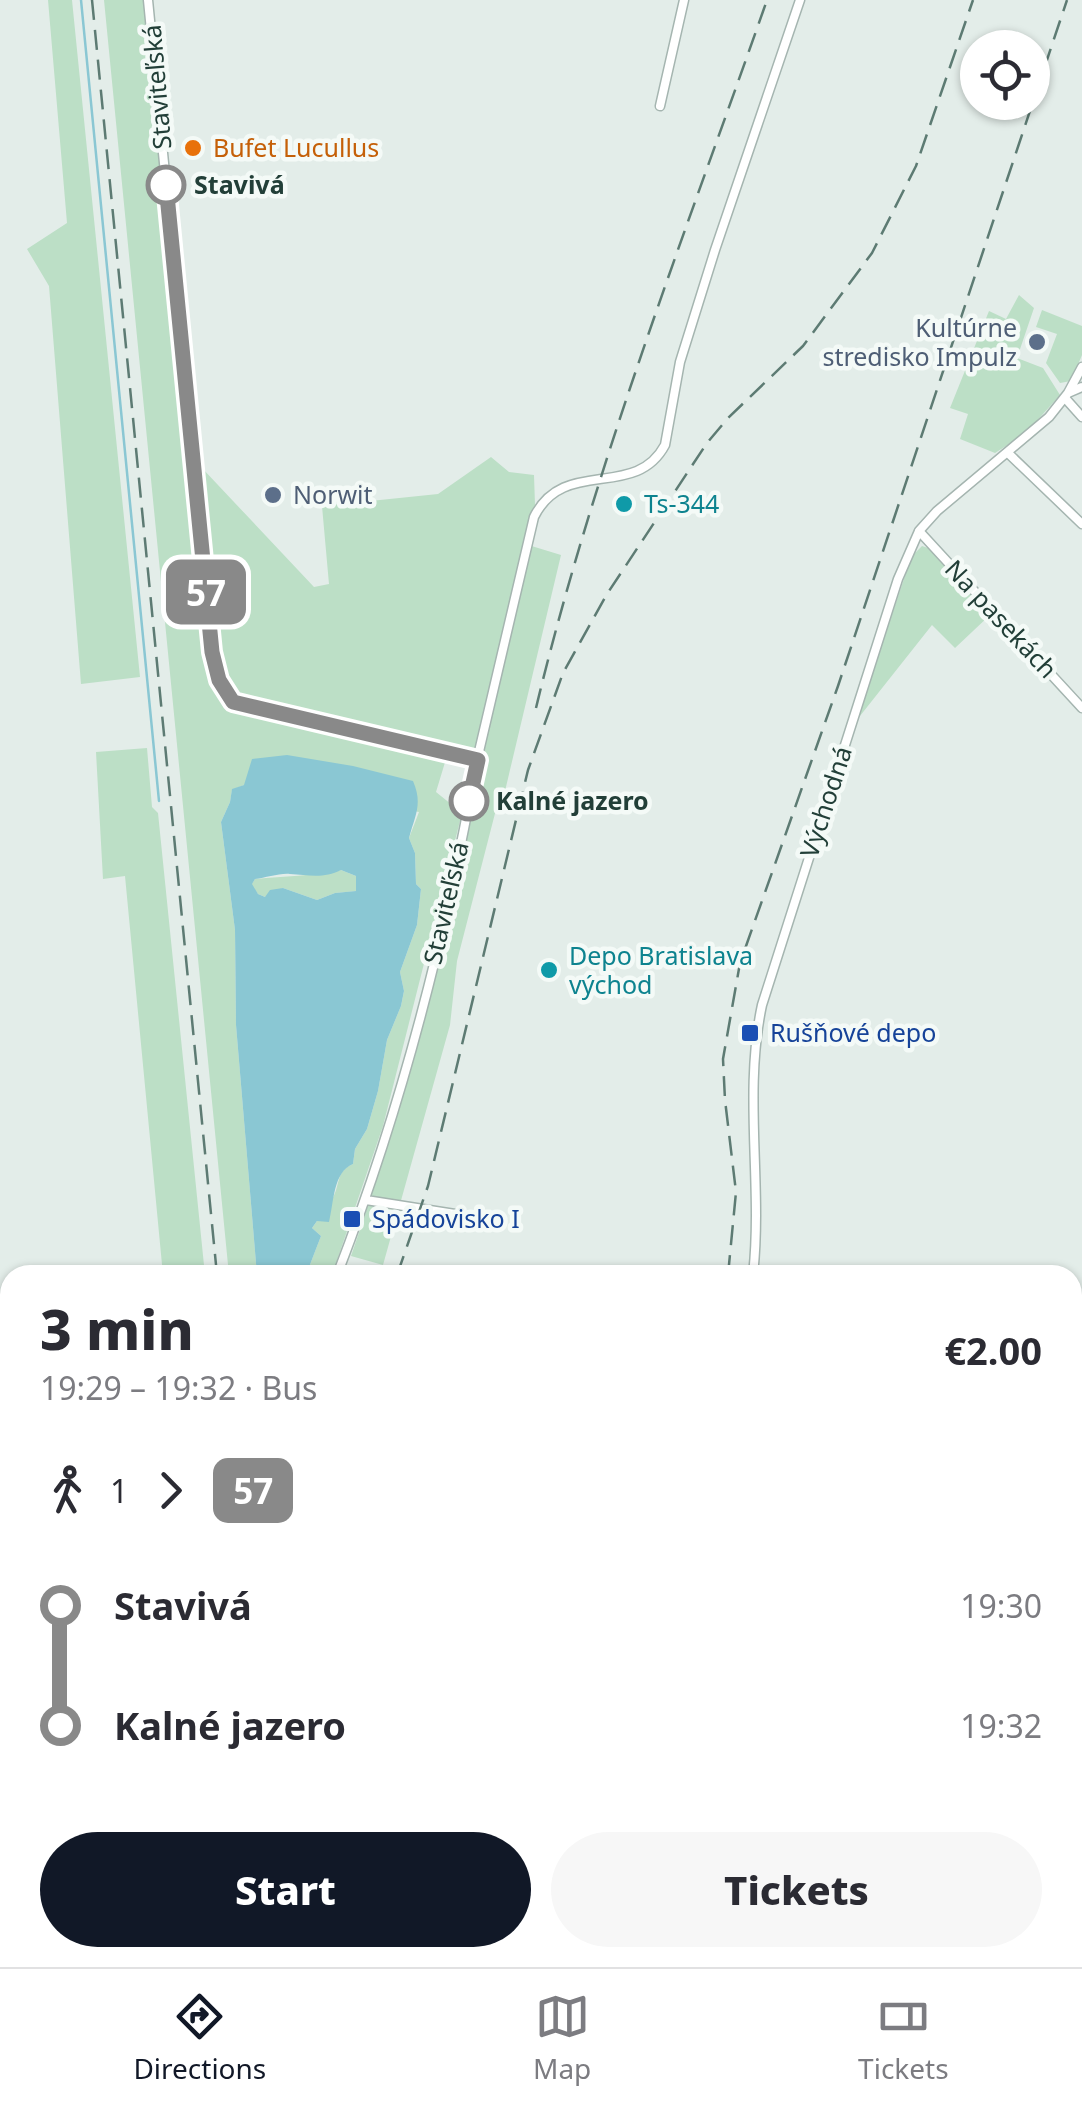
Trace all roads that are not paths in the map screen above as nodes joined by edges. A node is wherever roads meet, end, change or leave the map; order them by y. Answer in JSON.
{"nodes":[{"id":1,"x":148,"y":0,"type":"edge"},
{"id":2,"x":684,"y":0,"type":"edge"},
{"id":3,"x":800,"y":0,"type":"edge"},
{"id":4,"x":660,"y":106,"type":"dead end"},
{"id":5,"x":1082,"y":367,"type":"edge"},
{"id":6,"x":1082,"y":387,"type":"edge"},
{"id":7,"x":1066,"y":396,"type":"junction"},
{"id":8,"x":1082,"y":417,"type":"edge"},
{"id":9,"x":1008,"y":453,"type":"junction"},
{"id":10,"x":1082,"y":524,"type":"edge"},
{"id":11,"x":919,"y":532,"type":"junction"},
{"id":12,"x":1082,"y":708,"type":"edge"},
{"id":13,"x":478,"y":760,"type":"junction"},
{"id":14,"x":366,"y":1200,"type":"junction"},
{"id":15,"x":455,"y":1214,"type":"dead end"},
{"id":16,"x":341,"y":1265,"type":"edge"},
{"id":17,"x":754,"y":1265,"type":"edge"}],
"edges":[{"from":1,"to":13,"type":"street","name":"Staviteľská"},
{"from":2,"to":4,"type":"street"},
{"from":3,"to":13,"type":"street"},
{"from":5,"to":7,"type":"street"},
{"from":6,"to":7,"type":"street","name":"Východná"},
{"from":7,"to":8,"type":"street"},
{"from":7,"to":9,"type":"street","name":"Východná"},
{"from":9,"to":10,"type":"street"},
{"from":9,"to":11,"type":"street","name":"Východná"},
{"from":11,"to":12,"type":"street","name":"Na pasekách"},
{"from":11,"to":17,"type":"street","name":"Východná"},
{"from":13,"to":14,"type":"street","name":"Staviteľská"},
{"from":14,"to":15,"type":"street"},
{"from":14,"to":16,"type":"street","name":"Staviteľská"}]}
